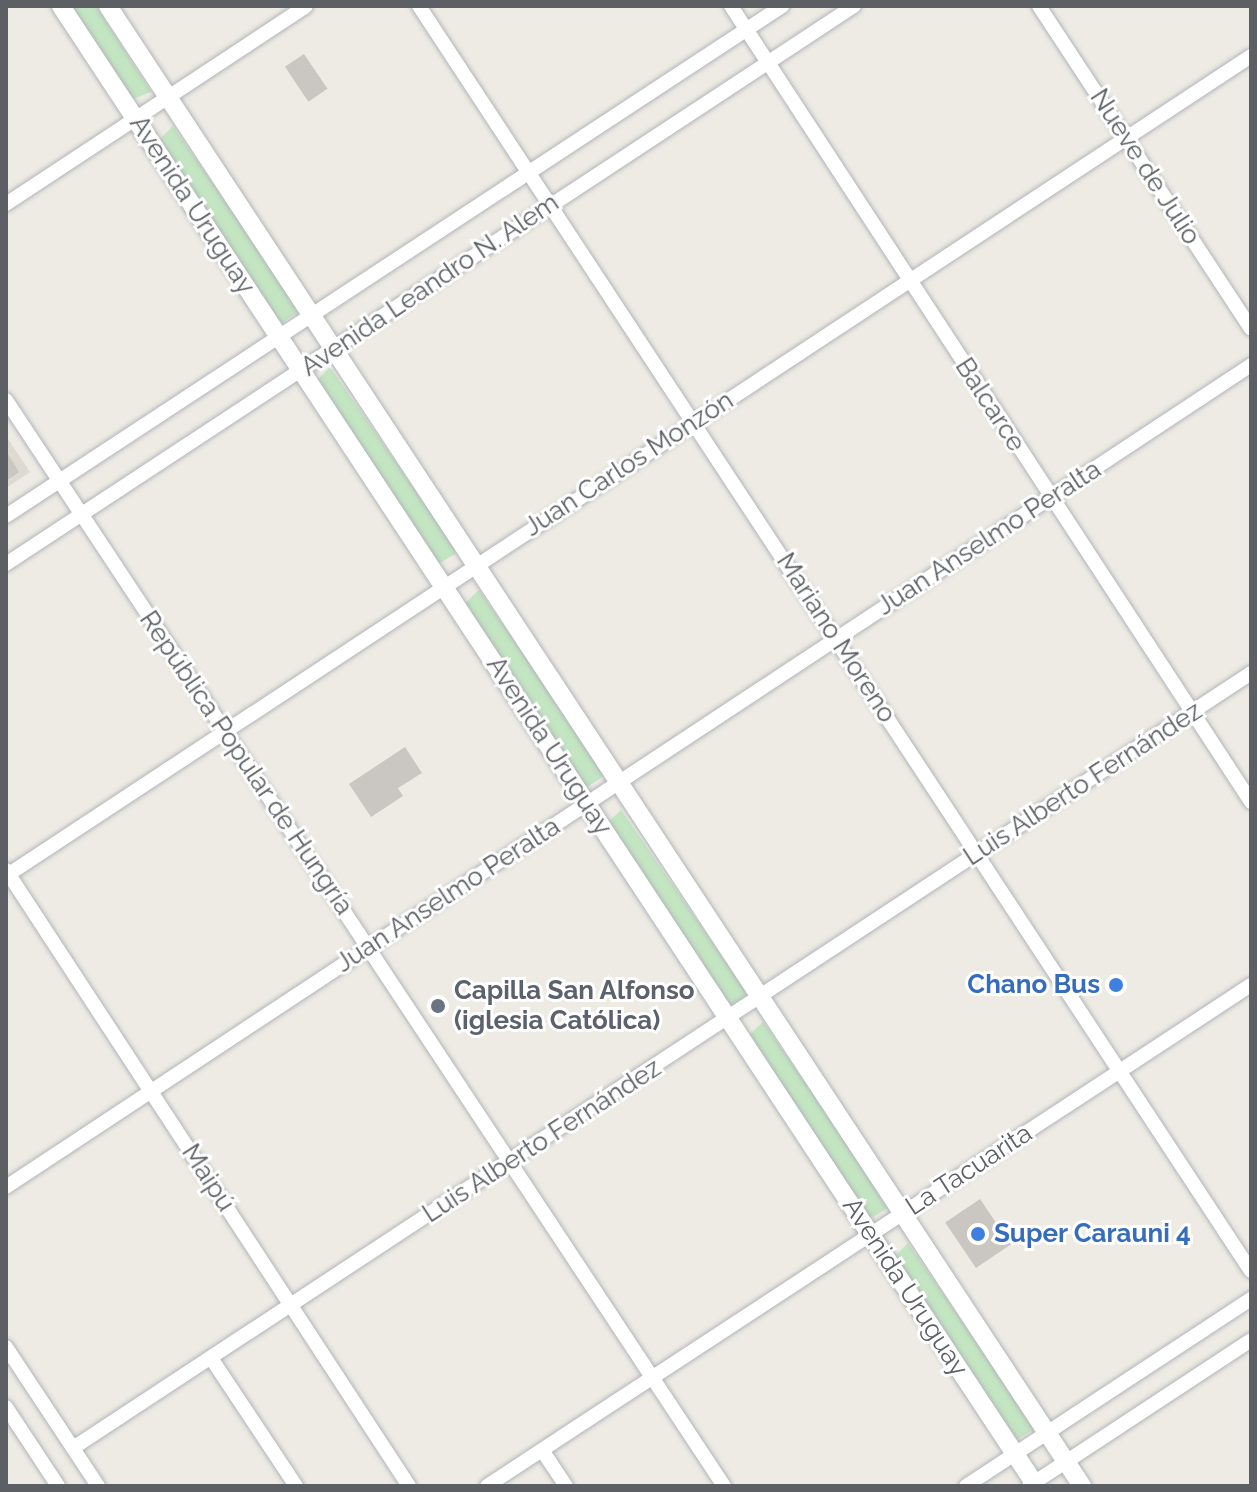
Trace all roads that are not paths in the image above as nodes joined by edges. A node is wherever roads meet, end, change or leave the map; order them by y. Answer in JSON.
{"nodes":[{"id":1,"x":61,"y":6,"type":"edge"},
{"id":2,"x":108,"y":6,"type":"edge"},
{"id":3,"x":306,"y":6,"type":"edge"},
{"id":4,"x":419,"y":6,"type":"edge"},
{"id":5,"x":731,"y":6,"type":"edge"},
{"id":6,"x":782,"y":6,"type":"edge"},
{"id":7,"x":854,"y":6,"type":"edge"},
{"id":8,"x":1039,"y":6,"type":"edge"},
{"id":9,"x":747,"y":29,"type":"junction"},
{"id":10,"x":1251,"y":56,"type":"edge"},
{"id":11,"x":768,"y":62,"type":"junction"},
{"id":12,"x":168,"y":97,"type":"junction"},
{"id":13,"x":136,"y":118,"type":"junction"},
{"id":14,"x":1127,"y":138,"type":"junction"},
{"id":15,"x":529,"y":172,"type":"junction"},
{"id":16,"x":6,"y":204,"type":"edge"},
{"id":17,"x":551,"y":205,"type":"junction"},
{"id":18,"x":909,"y":282,"type":"junction"},
{"id":19,"x":311,"y":315,"type":"junction"},
{"id":20,"x":1251,"y":329,"type":"edge"},
{"id":21,"x":279,"y":337,"type":"junction"},
{"id":22,"x":334,"y":349,"type":"junction"},
{"id":23,"x":1251,"y":365,"type":"edge"},
{"id":24,"x":301,"y":370,"type":"junction"},
{"id":25,"x":6,"y":400,"type":"edge"},
{"id":26,"x":694,"y":421,"type":"junction"},
{"id":27,"x":59,"y":481,"type":"junction"},
{"id":28,"x":1051,"y":498,"type":"junction"},
{"id":29,"x":81,"y":514,"type":"junction"},
{"id":30,"x":6,"y":516,"type":"edge"},
{"id":31,"x":6,"y":564,"type":"edge"},
{"id":32,"x":476,"y":566,"type":"junction"},
{"id":33,"x":444,"y":587,"type":"junction"},
{"id":34,"x":836,"y":639,"type":"junction"},
{"id":35,"x":1251,"y":673,"type":"edge"},
{"id":36,"x":1192,"y":713,"type":"junction"},
{"id":37,"x":224,"y":730,"type":"junction"},
{"id":38,"x":619,"y":783,"type":"junction"},
{"id":39,"x":1251,"y":802,"type":"edge"},
{"id":40,"x":587,"y":804,"type":"junction"},
{"id":41,"x":977,"y":851,"type":"junction"},
{"id":42,"x":8,"y":872,"type":"edge"},
{"id":43,"x":368,"y":947,"type":"junction"},
{"id":44,"x":1251,"y":985,"type":"edge"},
{"id":45,"x":761,"y":998,"type":"junction"},
{"id":46,"x":728,"y":1019,"type":"junction"},
{"id":47,"x":1121,"y":1072,"type":"junction"},
{"id":48,"x":150,"y":1090,"type":"junction"},
{"id":49,"x":511,"y":1161,"type":"junction"},
{"id":50,"x":6,"y":1187,"type":"edge"},
{"id":51,"x":902,"y":1214,"type":"junction"},
{"id":52,"x":870,"y":1235,"type":"junction"},
{"id":53,"x":1251,"y":1271,"type":"edge"},
{"id":54,"x":1251,"y":1299,"type":"edge"},
{"id":55,"x":291,"y":1306,"type":"junction"},
{"id":56,"x":1251,"y":1340,"type":"edge"},
{"id":57,"x":6,"y":1347,"type":"edge"},
{"id":58,"x":211,"y":1358,"type":"junction"},
{"id":59,"x":652,"y":1377,"type":"junction"},
{"id":60,"x":6,"y":1407,"type":"edge"},
{"id":61,"x":1046,"y":1432,"type":"junction"},
{"id":62,"x":73,"y":1448,"type":"junction"},
{"id":63,"x":542,"y":1450,"type":"junction"},
{"id":64,"x":1014,"y":1453,"type":"junction"},
{"id":65,"x":1066,"y":1462,"type":"junction"},
{"id":66,"x":1033,"y":1485,"type":"edge"},
{"id":67,"x":58,"y":1486,"type":"edge"},
{"id":68,"x":98,"y":1486,"type":"edge"},
{"id":69,"x":296,"y":1486,"type":"edge"},
{"id":70,"x":409,"y":1486,"type":"edge"},
{"id":71,"x":487,"y":1486,"type":"edge"},
{"id":72,"x":566,"y":1486,"type":"edge"},
{"id":73,"x":724,"y":1486,"type":"edge"},
{"id":74,"x":966,"y":1486,"type":"edge"},
{"id":75,"x":1082,"y":1486,"type":"edge"}],
"edges":[{"from":1,"to":13,"type":"street","name":"Avenida Uruguay"},
{"from":2,"to":12,"type":"street","name":"Avenida Uruguay"},
{"from":3,"to":12,"type":"street"},
{"from":4,"to":15,"type":"street","name":"Mariano Moreno"},
{"from":5,"to":9,"type":"street","name":"Balcarce"},
{"from":6,"to":9,"type":"street","name":"Avenida Leandro N. Alem"},
{"from":7,"to":11,"type":"street","name":"Avenida Leandro N. Alem"},
{"from":8,"to":14,"type":"street","name":"Nueve de Julio"},
{"from":9,"to":11,"type":"street","name":"Balcarce"},
{"from":9,"to":15,"type":"street","name":"Avenida Leandro N. Alem"},
{"from":10,"to":14,"type":"street","name":"Juan Carlos Monzón"},
{"from":11,"to":17,"type":"street","name":"Avenida Leandro N. Alem"},
{"from":11,"to":18,"type":"street","name":"Balcarce"},
{"from":12,"to":13,"type":"street"},
{"from":12,"to":19,"type":"street","name":"Avenida Uruguay"},
{"from":13,"to":16,"type":"street"},
{"from":13,"to":21,"type":"street","name":"Avenida Uruguay"},
{"from":14,"to":18,"type":"street","name":"Juan Carlos Monzón"},
{"from":14,"to":20,"type":"street","name":"Nueve de Julio"},
{"from":15,"to":17,"type":"street","name":"Mariano Moreno"},
{"from":15,"to":19,"type":"street","name":"Avenida Leandro N. Alem"},
{"from":17,"to":22,"type":"street","name":"Avenida Leandro N. Alem"},
{"from":17,"to":26,"type":"street","name":"Mariano Moreno"},
{"from":18,"to":26,"type":"street","name":"Juan Carlos Monzón"},
{"from":18,"to":28,"type":"street","name":"Balcarce"},
{"from":19,"to":21,"type":"street","name":"Avenida Leandro N. Alem"},
{"from":19,"to":22,"type":"street","name":"Avenida Uruguay"},
{"from":21,"to":24,"type":"street","name":"Avenida Uruguay"},
{"from":21,"to":27,"type":"street","name":"Avenida Leandro N. Alem"},
{"from":22,"to":24,"type":"street","name":"Avenida Leandro N. Alem"},
{"from":22,"to":32,"type":"street","name":"Avenida Uruguay"},
{"from":23,"to":28,"type":"street","name":"Juan Anselmo Peralta"},
{"from":24,"to":29,"type":"street","name":"Avenida Leandro N. Alem"},
{"from":24,"to":33,"type":"street","name":"Avenida Uruguay"},
{"from":25,"to":27,"type":"street","name":"República Popular de Hungría"},
{"from":26,"to":32,"type":"street","name":"Juan Carlos Monzón"},
{"from":26,"to":34,"type":"street","name":"Mariano Moreno"},
{"from":27,"to":29,"type":"street","name":"República Popular de Hungría"},
{"from":27,"to":30,"type":"street","name":"Avenida Leandro N. Alem"},
{"from":28,"to":34,"type":"street","name":"Juan Anselmo Peralta"},
{"from":28,"to":36,"type":"street","name":"Balcarce"},
{"from":29,"to":31,"type":"street","name":"Avenida Leandro N. Alem"},
{"from":29,"to":37,"type":"street","name":"República Popular de Hungría"},
{"from":32,"to":33,"type":"street","name":"Juan Carlos Monzón"},
{"from":32,"to":38,"type":"street","name":"Avenida Uruguay"},
{"from":33,"to":37,"type":"street","name":"Juan Carlos Monzón"},
{"from":33,"to":40,"type":"street","name":"Avenida Uruguay"},
{"from":34,"to":38,"type":"street","name":"Juan Anselmo Peralta"},
{"from":34,"to":41,"type":"street","name":"Mariano Moreno"},
{"from":35,"to":36,"type":"street","name":"Luis Alberto Fernández"},
{"from":36,"to":39,"type":"street","name":"Balcarce"},
{"from":36,"to":41,"type":"street","name":"Luis Alberto Fernández"},
{"from":37,"to":42,"type":"street","name":"Juan Carlos Monzón"},
{"from":37,"to":43,"type":"street","name":"República Popular de Hungría"},
{"from":38,"to":40,"type":"street","name":"Juan Anselmo Peralta"},
{"from":38,"to":45,"type":"street","name":"Avenida Uruguay"},
{"from":40,"to":43,"type":"street","name":"Juan Anselmo Peralta"},
{"from":40,"to":46,"type":"street","name":"Avenida Uruguay"},
{"from":41,"to":45,"type":"street","name":"Luis Alberto Fernández"},
{"from":41,"to":47,"type":"street","name":"Mariano Moreno"},
{"from":42,"to":48,"type":"street","name":"Maipú"},
{"from":43,"to":48,"type":"street","name":"Juan Anselmo Peralta"},
{"from":43,"to":49,"type":"street","name":"República Popular de Hungría"},
{"from":44,"to":47,"type":"street","name":"La Tacuarita"},
{"from":45,"to":46,"type":"street","name":"Luis Alberto Fernández"},
{"from":45,"to":51,"type":"street","name":"Avenida Uruguay"},
{"from":46,"to":49,"type":"street","name":"Luis Alberto Fernández"},
{"from":46,"to":52,"type":"street","name":"Avenida Uruguay"},
{"from":47,"to":51,"type":"street","name":"La Tacuarita"},
{"from":47,"to":53,"type":"street","name":"Mariano Moreno"},
{"from":48,"to":50,"type":"street","name":"Juan Anselmo Peralta"},
{"from":48,"to":55,"type":"street","name":"Maipú"},
{"from":49,"to":55,"type":"street","name":"Luis Alberto Fernández"},
{"from":49,"to":59,"type":"street","name":"República Popular de Hungría"},
{"from":51,"to":52,"type":"street","name":"La Tacuarita"},
{"from":51,"to":61,"type":"street","name":"Avenida Uruguay"},
{"from":52,"to":59,"type":"street","name":"La Tacuarita"},
{"from":52,"to":64,"type":"street","name":"Avenida Uruguay"},
{"from":54,"to":61,"type":"street"},
{"from":55,"to":58,"type":"street","name":"Luis Alberto Fernández"},
{"from":55,"to":70,"type":"street","name":"Maipú"},
{"from":56,"to":65,"type":"street"},
{"from":57,"to":62,"type":"street"},
{"from":58,"to":62,"type":"street","name":"Luis Alberto Fernández"},
{"from":58,"to":69,"type":"street"},
{"from":59,"to":63,"type":"street","name":"La Tacuarita"},
{"from":59,"to":73,"type":"street","name":"República Popular de Hungría"},
{"from":60,"to":67,"type":"street"},
{"from":61,"to":64,"type":"street"},
{"from":61,"to":65,"type":"street","name":"Avenida Uruguay"},
{"from":62,"to":68,"type":"street"},
{"from":63,"to":71,"type":"street","name":"La Tacuarita"},
{"from":63,"to":72,"type":"street"},
{"from":64,"to":66,"type":"street","name":"Avenida Uruguay"},
{"from":64,"to":74,"type":"street"},
{"from":65,"to":66,"type":"street"},
{"from":65,"to":75,"type":"street","name":"Avenida Uruguay"}]}
